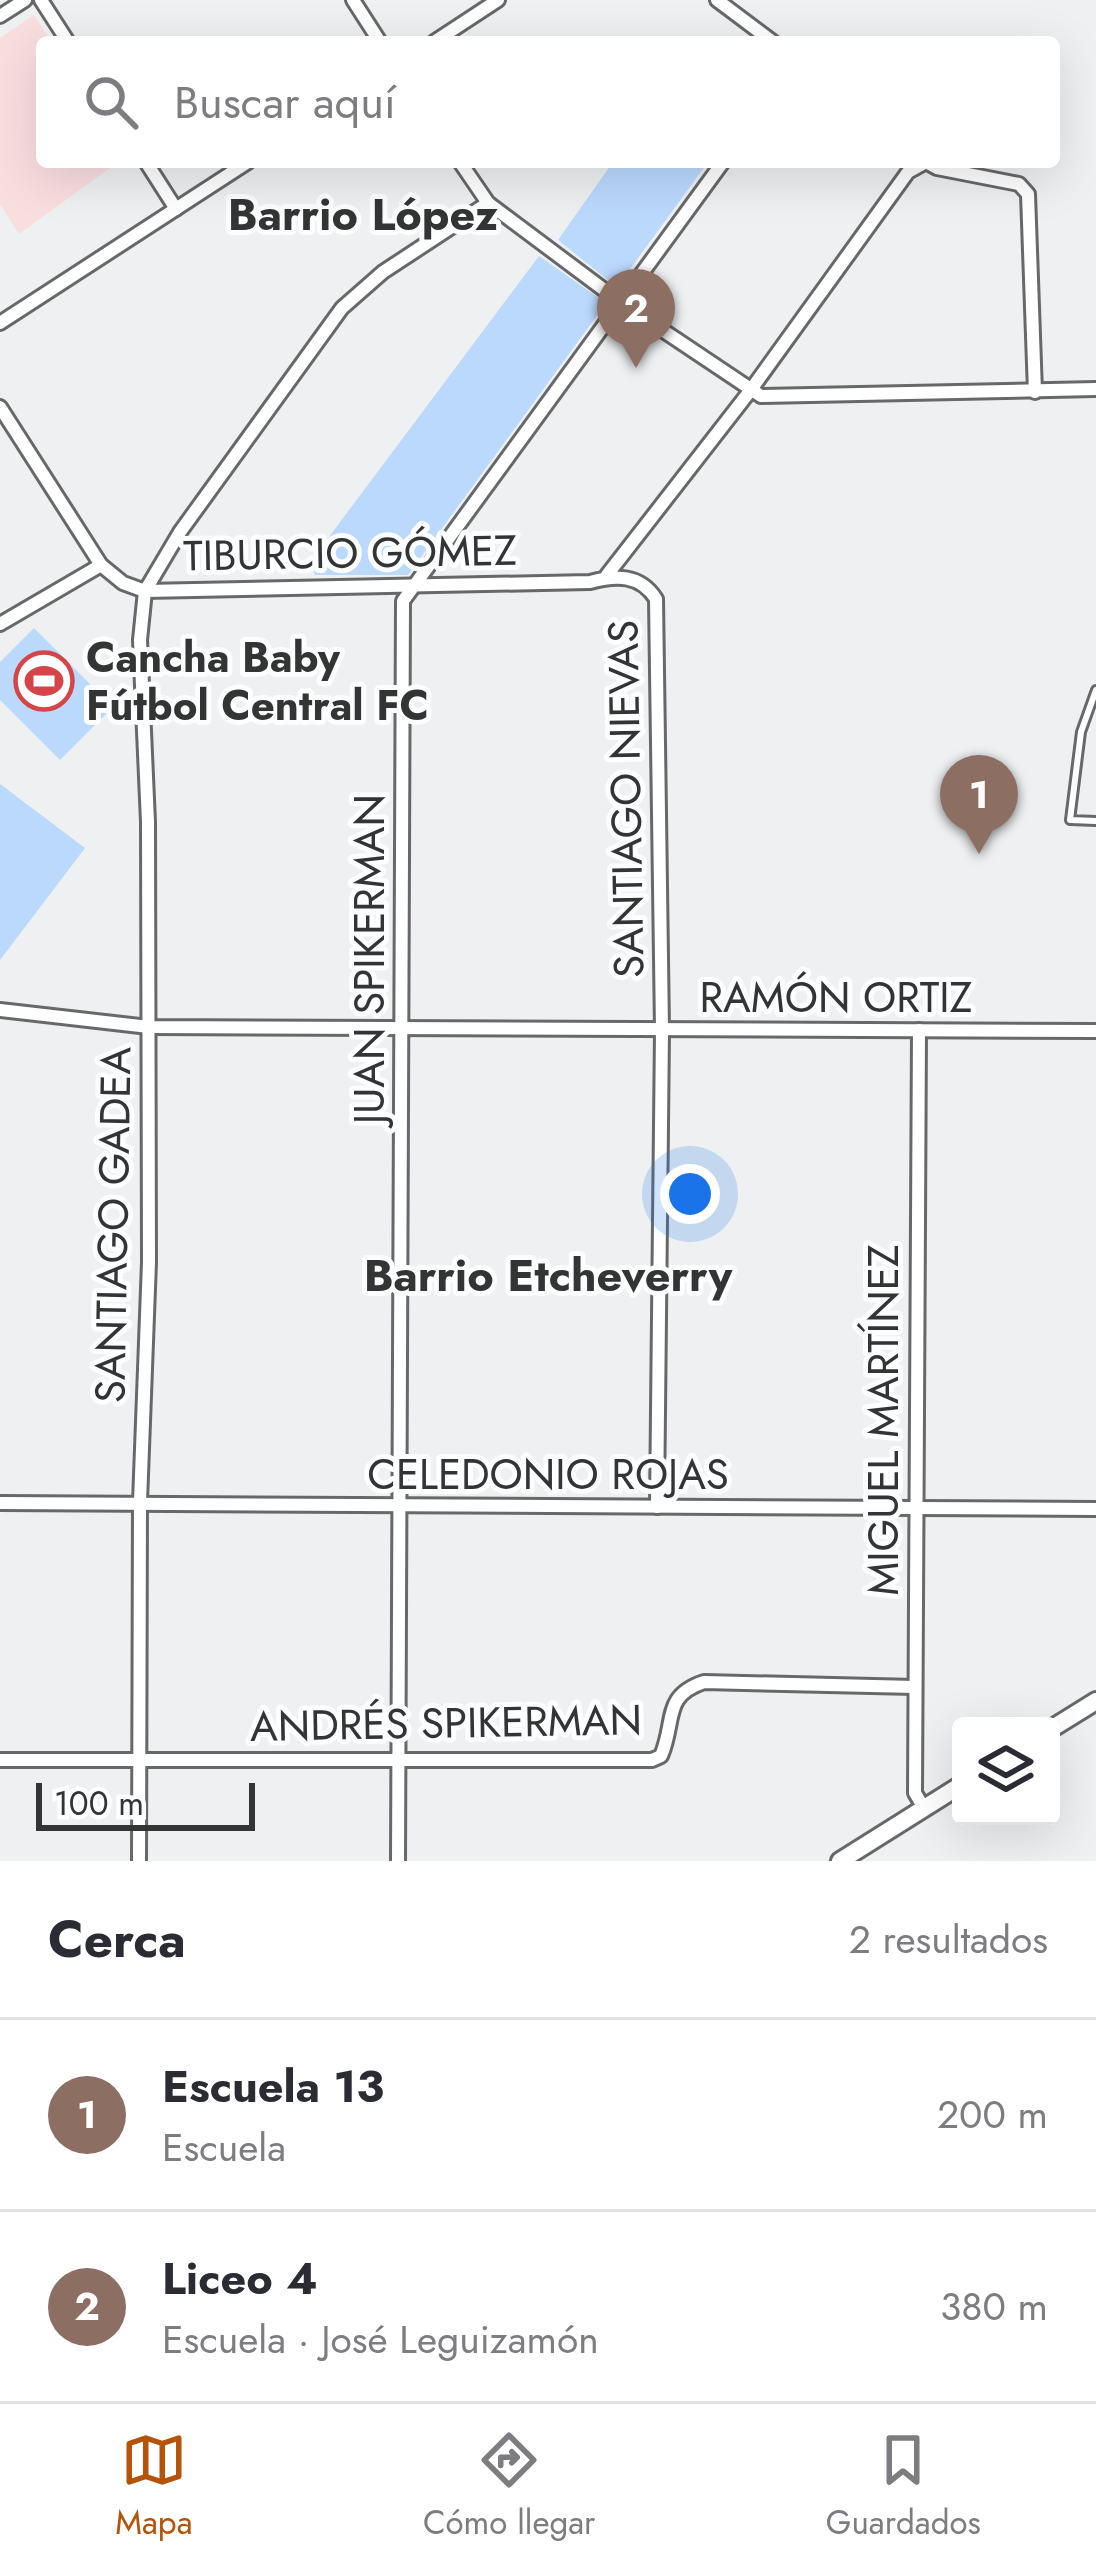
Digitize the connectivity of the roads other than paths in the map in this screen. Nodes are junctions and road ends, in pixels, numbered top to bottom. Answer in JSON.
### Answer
{"nodes":[{"id":1,"x":25,"y":0,"type":"edge"},
{"id":2,"x":41,"y":0,"type":"edge"},
{"id":3,"x":353,"y":0,"type":"edge"},
{"id":4,"x":498,"y":0,"type":"edge"},
{"id":5,"x":717,"y":0,"type":"edge"},
{"id":6,"x":0,"y":16,"type":"edge"},
{"id":7,"x":64,"y":36,"type":"edge"},
{"id":8,"x":376,"y":36,"type":"edge"},
{"id":9,"x":443,"y":36,"type":"edge"},
{"id":10,"x":764,"y":36,"type":"edge"},
{"id":11,"x":150,"y":168,"type":"edge"},
{"id":12,"x":239,"y":168,"type":"edge"},
{"id":13,"x":464,"y":168,"type":"edge"},
{"id":14,"x":719,"y":168,"type":"edge"},
{"id":15,"x":915,"y":168,"type":"edge"},
{"id":16,"x":949,"y":168,"type":"edge"},
{"id":17,"x":488,"y":203,"type":"junction"},
{"id":18,"x":176,"y":208,"type":"junction"},
{"id":19,"x":620,"y":301,"type":"junction"},
{"id":20,"x":0,"y":323,"type":"edge"},
{"id":21,"x":1096,"y":389,"type":"edge"},
{"id":22,"x":750,"y":391,"type":"junction"},
{"id":23,"x":1035,"y":392,"type":"junction"},
{"id":24,"x":0,"y":406,"type":"edge"},
{"id":25,"x":101,"y":565,"type":"junction"},
{"id":26,"x":607,"y":575,"type":"junction"},
{"id":27,"x":413,"y":584,"type":"junction"},
{"id":28,"x":145,"y":591,"type":"junction"},
{"id":29,"x":0,"y":624,"type":"edge"},
{"id":30,"x":1096,"y":689,"type":"edge"},
{"id":31,"x":1096,"y":821,"type":"edge"},
{"id":32,"x":0,"y":1010,"type":"edge"},
{"id":33,"x":149,"y":1028,"type":"junction"},
{"id":34,"x":402,"y":1030,"type":"junction"},
{"id":35,"x":662,"y":1030,"type":"junction"},
{"id":36,"x":919,"y":1030,"type":"junction"},
{"id":37,"x":1096,"y":1031,"type":"edge"},
{"id":38,"x":140,"y":1502,"type":"junction"},
{"id":39,"x":0,"y":1503,"type":"edge"},
{"id":40,"x":402,"y":1507,"type":"junction"},
{"id":41,"x":657,"y":1507,"type":"junction"},
{"id":42,"x":1096,"y":1509,"type":"edge"},
{"id":43,"x":915,"y":1510,"type":"junction"},
{"id":44,"x":915,"y":1687,"type":"junction"},
{"id":45,"x":1096,"y":1701,"type":"edge"},
{"id":46,"x":1060,"y":1723,"type":"edge"},
{"id":47,"x":139,"y":1758,"type":"junction"},
{"id":48,"x":0,"y":1760,"type":"edge"},
{"id":49,"x":401,"y":1761,"type":"junction"},
{"id":50,"x":952,"y":1791,"type":"edge"},
{"id":51,"x":924,"y":1808,"type":"junction"},
{"id":52,"x":139,"y":1861,"type":"edge"},
{"id":53,"x":398,"y":1861,"type":"edge"},
{"id":54,"x":840,"y":1861,"type":"edge"}],
"edges":[{"from":1,"to":6,"type":"street"},
{"from":2,"to":7,"type":"street"},
{"from":3,"to":8,"type":"street"},
{"from":4,"to":9,"type":"street"},
{"from":5,"to":10,"type":"street"},
{"from":11,"to":18,"type":"street"},
{"from":12,"to":18,"type":"street"},
{"from":13,"to":17,"type":"street"},
{"from":14,"to":19,"type":"street","name":"JUAN SPIKERMAN"},
{"from":15,"to":22,"type":"street","name":"SANTIAGO NIEVAS"},
{"from":16,"to":23,"type":"street"},
{"from":17,"to":19,"type":"street"},
{"from":17,"to":28,"type":"street"},
{"from":18,"to":20,"type":"street"},
{"from":19,"to":22,"type":"street"},
{"from":19,"to":27,"type":"street","name":"JUAN SPIKERMAN"},
{"from":21,"to":23,"type":"street"},
{"from":22,"to":23,"type":"street"},
{"from":22,"to":26,"type":"street","name":"SANTIAGO NIEVAS"},
{"from":24,"to":25,"type":"street"},
{"from":25,"to":28,"type":"street","name":"TIBURCIO GÓMEZ"},
{"from":25,"to":29,"type":"street"},
{"from":26,"to":27,"type":"street","name":"TIBURCIO GÓMEZ"},
{"from":26,"to":35,"type":"street","name":"SANTIAGO NIEVAS"},
{"from":27,"to":28,"type":"street","name":"TIBURCIO GÓMEZ"},
{"from":27,"to":34,"type":"street","name":"JUAN SPIKERMAN"},
{"from":28,"to":33,"type":"street","name":"SANTIAGO GADEA"},
{"from":30,"to":31,"type":"lane"},
{"from":32,"to":33,"type":"street","name":"RAMÓN ORTIZ"},
{"from":33,"to":34,"type":"street","name":"RAMÓN ORTIZ"},
{"from":33,"to":38,"type":"street","name":"SANTIAGO GADEA"},
{"from":34,"to":35,"type":"street","name":"RAMÓN ORTIZ"},
{"from":34,"to":40,"type":"street","name":"JUAN SPIKERMAN"},
{"from":35,"to":36,"type":"street","name":"RAMÓN ORTIZ"},
{"from":35,"to":41,"type":"street","name":"SANTIAGO NIEVAS"},
{"from":36,"to":37,"type":"street","name":"RAMÓN ORTIZ"},
{"from":36,"to":43,"type":"street","name":"MIGUEL MARTÍNEZ"},
{"from":38,"to":39,"type":"street","name":"CELEDONIO ROJAS"},
{"from":38,"to":40,"type":"street","name":"CELEDONIO ROJAS"},
{"from":38,"to":47,"type":"street","name":"SANTIAGO GADEA"},
{"from":40,"to":41,"type":"street","name":"CELEDONIO ROJAS"},
{"from":40,"to":49,"type":"street","name":"JUAN SPIKERMAN"},
{"from":41,"to":43,"type":"street","name":"CELEDONIO ROJAS"},
{"from":42,"to":43,"type":"street","name":"CELEDONIO ROJAS"},
{"from":43,"to":44,"type":"street","name":"MIGUEL MARTÍNEZ"},
{"from":44,"to":49,"type":"street","name":"ANDRÉS SPIKERMAN"},
{"from":44,"to":51,"type":"street","name":"MIGUEL MARTÍNEZ"},
{"from":45,"to":46,"type":"street"},
{"from":47,"to":48,"type":"street","name":"ANDRÉS SPIKERMAN"},
{"from":47,"to":49,"type":"street","name":"ANDRÉS SPIKERMAN"},
{"from":47,"to":52,"type":"street","name":"SANTIAGO GADEA"},
{"from":49,"to":53,"type":"street","name":"JUAN SPIKERMAN"},
{"from":50,"to":51,"type":"street"},
{"from":51,"to":54,"type":"street"}]}
